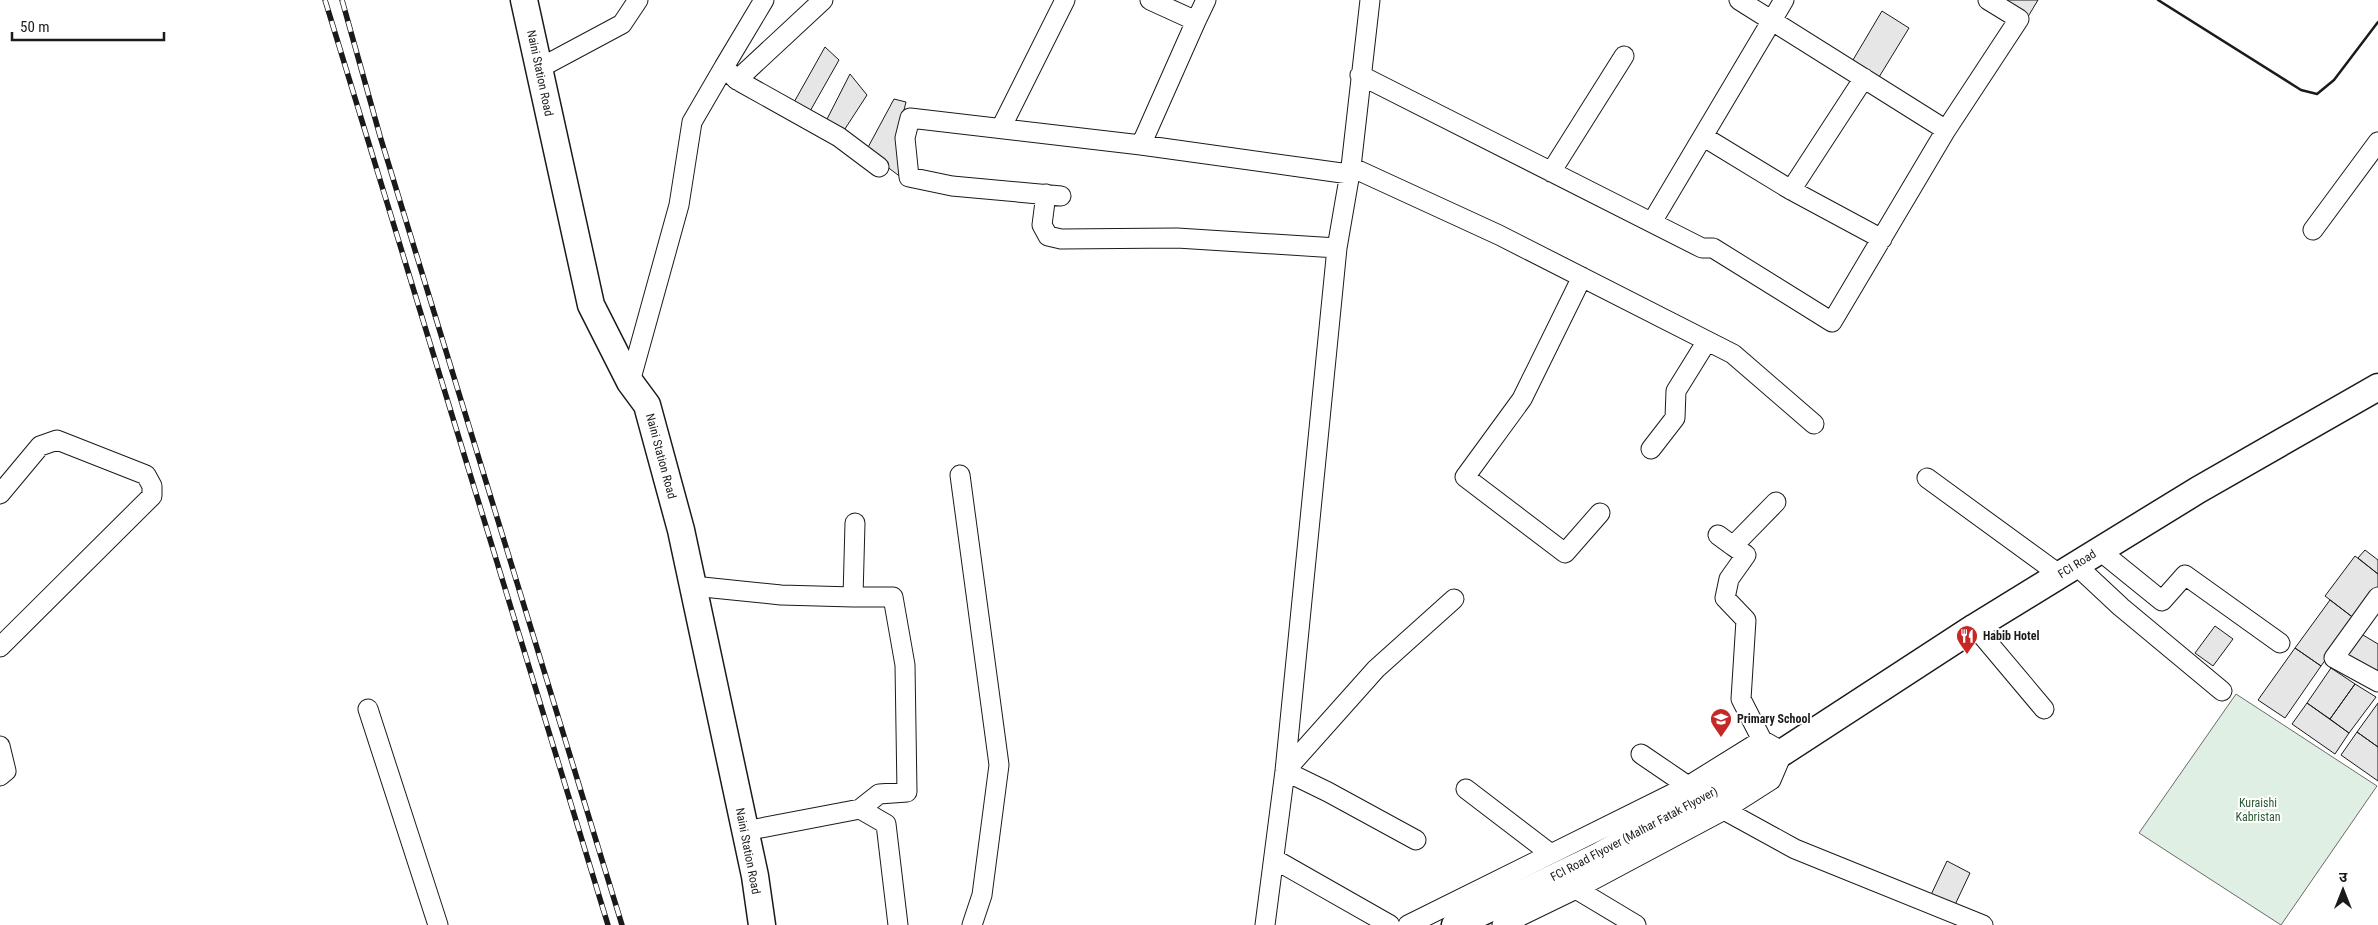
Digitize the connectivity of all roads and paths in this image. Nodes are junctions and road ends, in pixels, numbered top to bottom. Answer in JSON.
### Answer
{"nodes":[{"id":1,"x":524,"y":0,"type":"edge"},
{"id":2,"x":638,"y":0,"type":"edge"},
{"id":3,"x":764,"y":0,"type":"edge"},
{"id":4,"x":823,"y":0,"type":"edge"},
{"id":5,"x":1065,"y":0,"type":"edge"},
{"id":6,"x":1150,"y":0,"type":"edge"},
{"id":7,"x":1206,"y":0,"type":"edge"},
{"id":8,"x":1370,"y":0,"type":"edge"},
{"id":9,"x":1739,"y":0,"type":"edge"},
{"id":10,"x":1784,"y":0,"type":"edge"},
{"id":11,"x":1988,"y":0,"type":"edge"},
{"id":12,"x":1773,"y":20,"type":"junction"},
{"id":13,"x":1196,"y":21,"type":"junction"},
{"id":14,"x":1624,"y":56,"type":"dead end"},
{"id":15,"x":538,"y":69,"type":"junction"},
{"id":16,"x":731,"y":74,"type":"junction"},
{"id":17,"x":1360,"y":75,"type":"junction"},
{"id":18,"x":1864,"y":78,"type":"junction"},
{"id":19,"x":1001,"y":128,"type":"junction"},
{"id":20,"x":1946,"y":130,"type":"junction"},
{"id":21,"x":1704,"y":138,"type":"junction"},
{"id":22,"x":2378,"y":142,"type":"edge"},
{"id":23,"x":1141,"y":145,"type":"junction"},
{"id":24,"x":879,"y":167,"type":"dead end"},
{"id":25,"x":1350,"y":170,"type":"junction"},
{"id":26,"x":1551,"y":172,"type":"junction"},
{"id":27,"x":1791,"y":190,"type":"junction"},
{"id":28,"x":1652,"y":222,"type":"junction"},
{"id":29,"x":2313,"y":230,"type":"dead end"},
{"id":30,"x":1882,"y":239,"type":"junction"},
{"id":31,"x":1337,"y":248,"type":"junction"},
{"id":32,"x":1582,"y":276,"type":"junction"},
{"id":33,"x":1707,"y":341,"type":"junction"},
{"id":34,"x":630,"y":382,"type":"junction"},
{"id":35,"x":2378,"y":387,"type":"edge"},
{"id":36,"x":1814,"y":424,"type":"dead end"},
{"id":37,"x":1651,"y":449,"type":"dead end"},
{"id":38,"x":960,"y":475,"type":"dead end"},
{"id":39,"x":1927,"y":478,"type":"dead end"},
{"id":40,"x":0,"y":494,"type":"edge"},
{"id":41,"x":1776,"y":502,"type":"dead end"},
{"id":42,"x":1600,"y":513,"type":"dead end"},
{"id":43,"x":855,"y":523,"type":"dead end"},
{"id":44,"x":2099,"y":550,"type":"junction"},
{"id":45,"x":2068,"y":570,"type":"junction"},
{"id":46,"x":693,"y":586,"type":"junction"},
{"id":47,"x":853,"y":597,"type":"junction"},
{"id":48,"x":2378,"y":597,"type":"edge"},
{"id":49,"x":1454,"y":599,"type":"dead end"},
{"id":50,"x":1975,"y":627,"type":"junction"},
{"id":51,"x":2280,"y":642,"type":"dead end"},
{"id":52,"x":0,"y":647,"type":"edge"},
{"id":53,"x":2378,"y":682,"type":"edge"},
{"id":54,"x":2222,"y":691,"type":"dead end"},
{"id":55,"x":368,"y":709,"type":"dead end"},
{"id":56,"x":2044,"y":709,"type":"dead end"},
{"id":57,"x":0,"y":746,"type":"edge"},
{"id":58,"x":1773,"y":746,"type":"junction"},
{"id":59,"x":1640,"y":754,"type":"dead end"},
{"id":60,"x":1285,"y":771,"type":"junction"},
{"id":61,"x":0,"y":776,"type":"edge"},
{"id":62,"x":1688,"y":786,"type":"junction"},
{"id":63,"x":1466,"y":789,"type":"dead end"},
{"id":64,"x":860,"y":809,"type":"junction"},
{"id":65,"x":1724,"y":810,"type":"junction"},
{"id":66,"x":745,"y":831,"type":"junction"},
{"id":67,"x":1416,"y":840,"type":"dead end"},
{"id":68,"x":1551,"y":854,"type":"junction"},
{"id":69,"x":1274,"y":859,"type":"junction"},
{"id":70,"x":1576,"y":889,"type":"junction"},
{"id":71,"x":438,"y":925,"type":"edge"},
{"id":72,"x":762,"y":925,"type":"edge"},
{"id":73,"x":898,"y":925,"type":"edge"},
{"id":74,"x":972,"y":925,"type":"edge"},
{"id":75,"x":1265,"y":925,"type":"edge"},
{"id":76,"x":1390,"y":925,"type":"edge"},
{"id":77,"x":1408,"y":925,"type":"edge"},
{"id":78,"x":1455,"y":925,"type":"edge"},
{"id":79,"x":1502,"y":925,"type":"edge"},
{"id":80,"x":1636,"y":925,"type":"edge"},
{"id":81,"x":1983,"y":925,"type":"edge"}],
"edges":[{"from":1,"to":15,"type":"main road","name":"Naini Station Road"},
{"from":2,"to":15,"type":"street"},
{"from":3,"to":16,"type":"street"},
{"from":4,"to":16,"type":"street"},
{"from":5,"to":19,"type":"street"},
{"from":6,"to":13,"type":"street"},
{"from":7,"to":13,"type":"street"},
{"from":8,"to":17,"type":"street"},
{"from":9,"to":12,"type":"street"},
{"from":10,"to":12,"type":"street"},
{"from":11,"to":20,"type":"street"},
{"from":12,"to":18,"type":"street"},
{"from":12,"to":21,"type":"street"},
{"from":13,"to":23,"type":"street"},
{"from":14,"to":26,"type":"street"},
{"from":15,"to":34,"type":"main road","name":"Naini Station Road"},
{"from":16,"to":24,"type":"street"},
{"from":16,"to":34,"type":"street"},
{"from":17,"to":25,"type":"street"},
{"from":17,"to":26,"type":"street"},
{"from":18,"to":20,"type":"street"},
{"from":18,"to":27,"type":"street"},
{"from":19,"to":23,"type":"street"},
{"from":19,"to":31,"type":"street"},
{"from":20,"to":30,"type":"street"},
{"from":21,"to":27,"type":"street"},
{"from":21,"to":28,"type":"street"},
{"from":22,"to":29,"type":"street"},
{"from":23,"to":25,"type":"street"},
{"from":25,"to":31,"type":"street"},
{"from":25,"to":32,"type":"street"},
{"from":26,"to":28,"type":"street"},
{"from":27,"to":30,"type":"street"},
{"from":28,"to":30,"type":"street"},
{"from":31,"to":60,"type":"street"},
{"from":32,"to":33,"type":"street"},
{"from":32,"to":42,"type":"street"},
{"from":33,"to":36,"type":"street"},
{"from":33,"to":37,"type":"street"},
{"from":34,"to":46,"type":"main road","name":"Naini Station Road"},
{"from":35,"to":44,"type":"main road","name":"FCI Road"},
{"from":38,"to":74,"type":"street"},
{"from":39,"to":45,"type":"street"},
{"from":40,"to":52,"type":"street"},
{"from":41,"to":58,"type":"street"},
{"from":43,"to":47,"type":"street"},
{"from":44,"to":45,"type":"main road","name":"FCI Road"},
{"from":44,"to":51,"type":"street"},
{"from":45,"to":50,"type":"main road","name":"FCI Road"},
{"from":45,"to":54,"type":"street"},
{"from":46,"to":47,"type":"street"},
{"from":46,"to":66,"type":"main road","name":"Naini Station Road"},
{"from":47,"to":64,"type":"street"},
{"from":48,"to":53,"type":"street"},
{"from":49,"to":60,"type":"street"},
{"from":50,"to":56,"type":"street"},
{"from":50,"to":58,"type":"main road","name":"FCI Road"},
{"from":55,"to":71,"type":"street"},
{"from":57,"to":61,"type":"street"},
{"from":58,"to":62,"type":"street"},
{"from":58,"to":65,"type":"street"},
{"from":58,"to":78,"type":"main road","name":"FCI Road Flyover (Malhar Fatak Flyover)"},
{"from":59,"to":62,"type":"street"},
{"from":60,"to":67,"type":"street"},
{"from":60,"to":69,"type":"street"},
{"from":62,"to":68,"type":"street"},
{"from":63,"to":68,"type":"street"},
{"from":64,"to":66,"type":"street"},
{"from":64,"to":73,"type":"street"},
{"from":65,"to":70,"type":"street"},
{"from":65,"to":81,"type":"street"},
{"from":66,"to":72,"type":"main road","name":"Naini Station Road"},
{"from":68,"to":77,"type":"street"},
{"from":69,"to":75,"type":"street"},
{"from":69,"to":76,"type":"street"},
{"from":70,"to":79,"type":"street"},
{"from":70,"to":80,"type":"street"}]}
